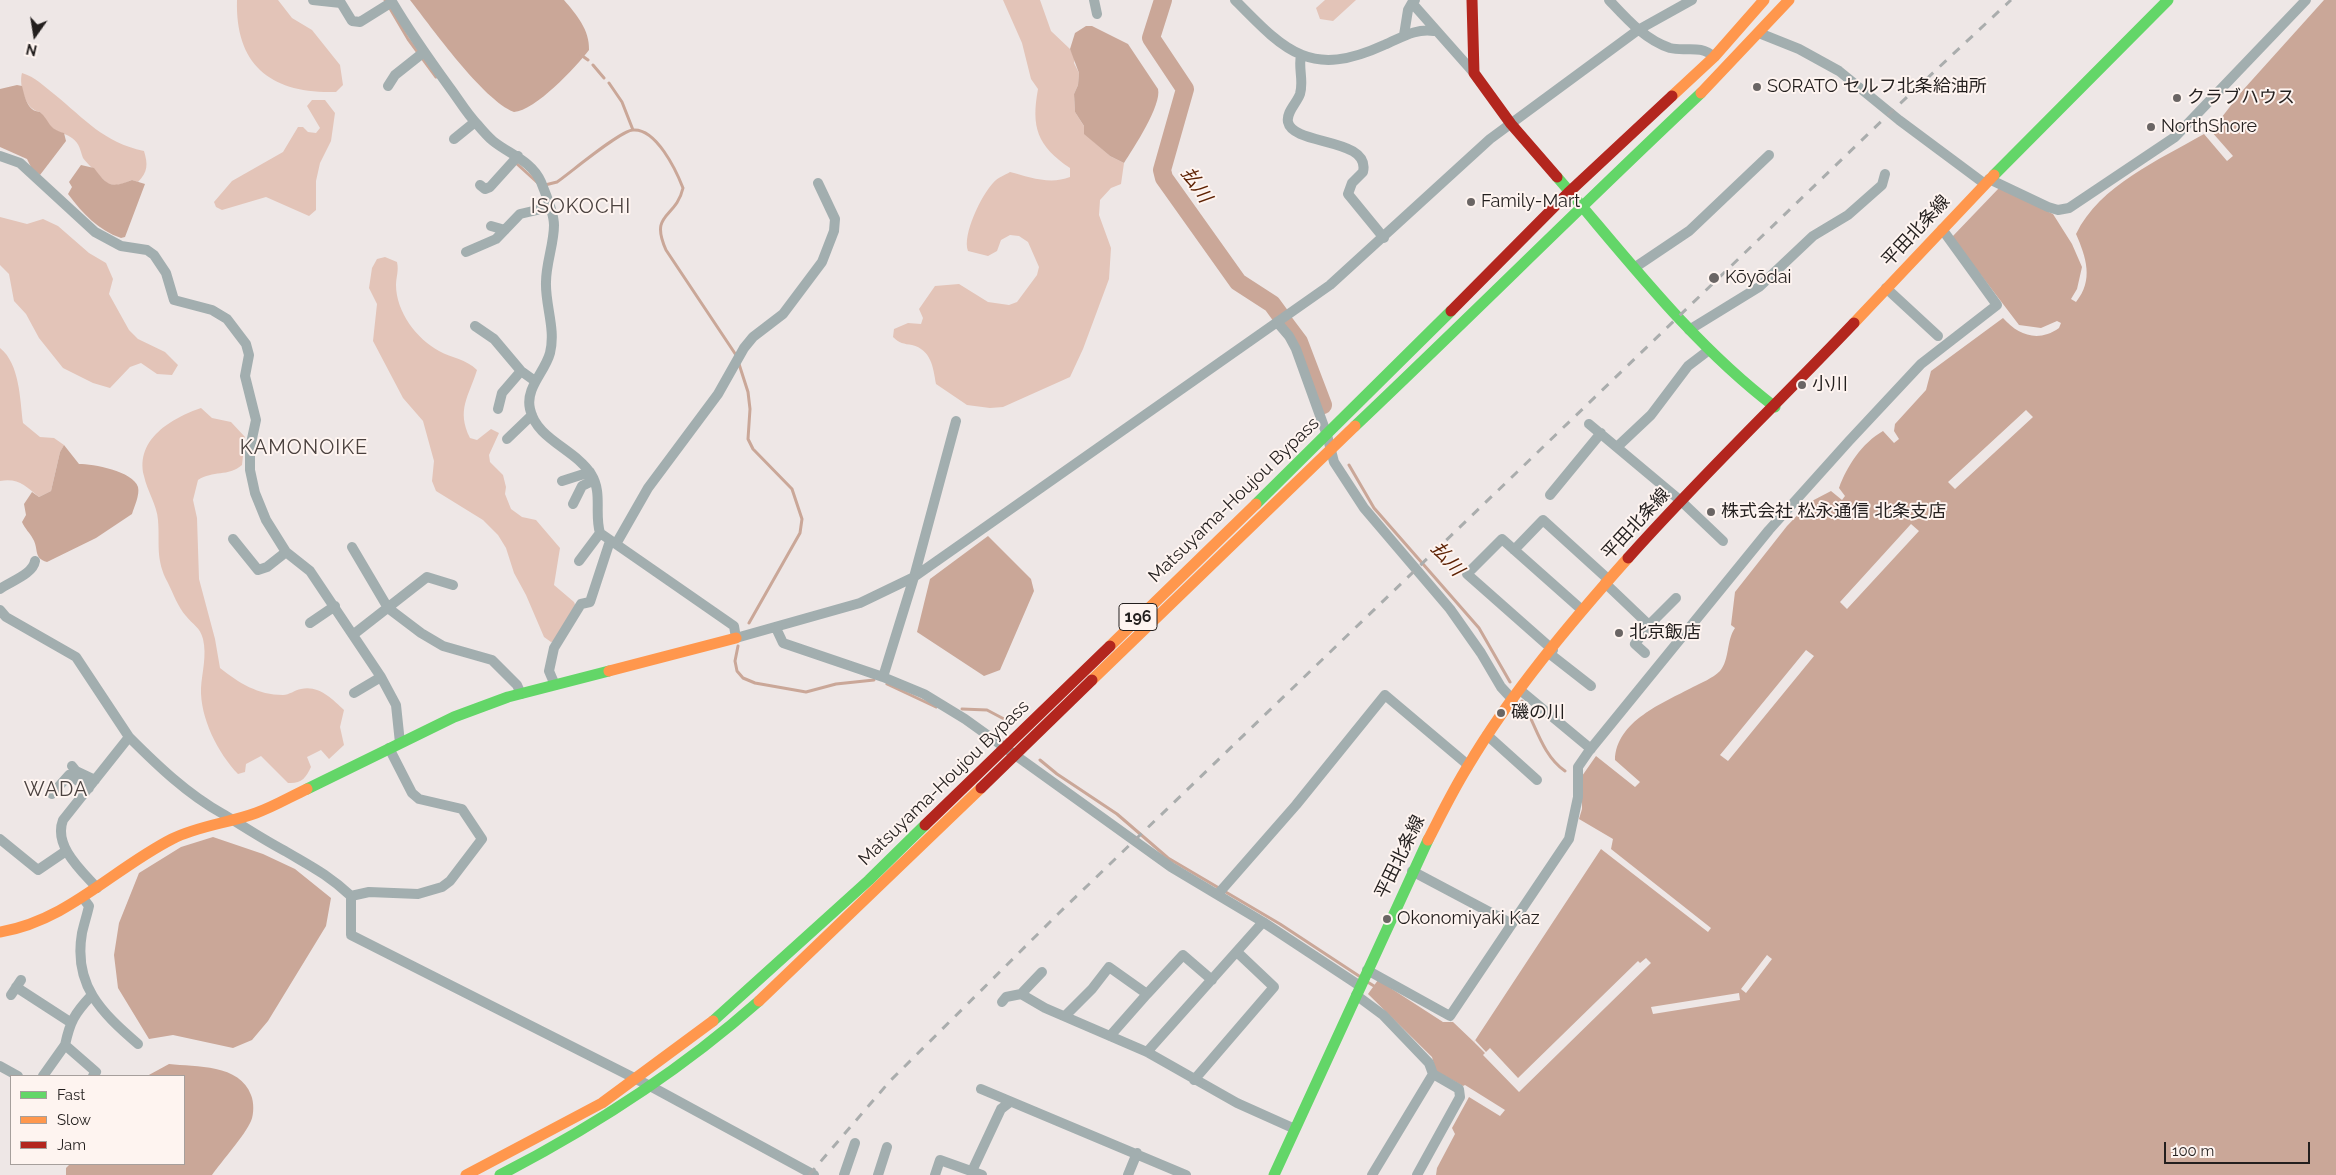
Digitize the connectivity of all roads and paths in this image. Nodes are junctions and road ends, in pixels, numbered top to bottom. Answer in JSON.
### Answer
{"nodes":[{"id":1,"x":313,"y":0,"type":"edge"},
{"id":2,"x":1094,"y":0,"type":"edge"},
{"id":3,"x":1235,"y":0,"type":"edge"},
{"id":4,"x":1472,"y":0,"type":"edge"},
{"id":5,"x":1609,"y":0,"type":"edge"},
{"id":6,"x":1692,"y":0,"type":"edge"},
{"id":7,"x":1764,"y":0,"type":"edge"},
{"id":8,"x":1789,"y":0,"type":"edge"},
{"id":9,"x":2168,"y":0,"type":"edge"},
{"id":10,"x":2306,"y":0,"type":"edge"},
{"id":11,"x":1413,"y":2,"type":"edge"},
{"id":12,"x":390,"y":3,"type":"edge"},
{"id":13,"x":1097,"y":14,"type":"dead end"},
{"id":14,"x":1638,"y":30,"type":"junction"},
{"id":15,"x":1434,"y":31,"type":"junction"},
{"id":16,"x":1760,"y":33,"type":"junction"},
{"id":17,"x":1404,"y":35,"type":"junction"},
{"id":18,"x":421,"y":55,"type":"junction"},
{"id":19,"x":1301,"y":56,"type":"junction"},
{"id":20,"x":1714,"y":56,"type":"junction"},
{"id":21,"x":1474,"y":73,"type":"junction"},
{"id":22,"x":388,"y":86,"type":"dead end"},
{"id":23,"x":1510,"y":124,"type":"junction"},
{"id":24,"x":473,"y":125,"type":"junction"},
{"id":25,"x":454,"y":139,"type":"dead end"},
{"id":26,"x":1769,"y":155,"type":"dead end"},
{"id":27,"x":0,"y":156,"type":"edge"},
{"id":28,"x":516,"y":159,"type":"junction"},
{"id":29,"x":1885,"y":174,"type":"dead end"},
{"id":30,"x":1987,"y":182,"type":"junction"},
{"id":31,"x":818,"y":183,"type":"dead end"},
{"id":32,"x":480,"y":185,"type":"dead end"},
{"id":33,"x":1568,"y":193,"type":"junction"},
{"id":34,"x":1581,"y":206,"type":"junction"},
{"id":35,"x":550,"y":207,"type":"junction"},
{"id":36,"x":491,"y":226,"type":"dead end"},
{"id":37,"x":1942,"y":229,"type":"junction"},
{"id":38,"x":505,"y":230,"type":"junction"},
{"id":39,"x":1384,"y":238,"type":"junction"},
{"id":40,"x":466,"y":252,"type":"dead end"},
{"id":41,"x":1634,"y":268,"type":"junction"},
{"id":42,"x":1886,"y":288,"type":"junction"},
{"id":43,"x":1277,"y":322,"type":"junction"},
{"id":44,"x":474,"y":326,"type":"dead end"},
{"id":45,"x":1689,"y":330,"type":"junction"},
{"id":46,"x":1938,"y":336,"type":"dead end"},
{"id":47,"x":1709,"y":350,"type":"junction"},
{"id":48,"x":521,"y":371,"type":"junction"},
{"id":49,"x":535,"y":381,"type":"junction"},
{"id":50,"x":1775,"y":407,"type":"junction"},
{"id":51,"x":498,"y":409,"type":"dead end"},
{"id":52,"x":532,"y":415,"type":"junction"},
{"id":53,"x":956,"y":421,"type":"dead end"},
{"id":54,"x":1590,"y":424,"type":"dead end"},
{"id":55,"x":1600,"y":433,"type":"junction"},
{"id":56,"x":1327,"y":435,"type":"junction"},
{"id":57,"x":507,"y":439,"type":"dead end"},
{"id":58,"x":1617,"y":447,"type":"junction"},
{"id":59,"x":1330,"y":449,"type":"junction"},
{"id":60,"x":592,"y":476,"type":"junction"},
{"id":61,"x":562,"y":480,"type":"dead end"},
{"id":62,"x":1550,"y":495,"type":"dead end"},
{"id":63,"x":1682,"y":501,"type":"junction"},
{"id":64,"x":573,"y":504,"type":"dead end"},
{"id":65,"x":600,"y":532,"type":"junction"},
{"id":66,"x":233,"y":538,"type":"dead end"},
{"id":67,"x":613,"y":542,"type":"junction"},
{"id":68,"x":1723,"y":542,"type":"dead end"},
{"id":69,"x":352,"y":547,"type":"dead end"},
{"id":70,"x":1514,"y":550,"type":"junction"},
{"id":71,"x":286,"y":552,"type":"junction"},
{"id":72,"x":35,"y":561,"type":"dead end"},
{"id":73,"x":579,"y":562,"type":"dead end"},
{"id":74,"x":914,"y":577,"type":"junction"},
{"id":75,"x":1607,"y":582,"type":"junction"},
{"id":76,"x":453,"y":585,"type":"dead end"},
{"id":77,"x":0,"y":589,"type":"edge"},
{"id":78,"x":1676,"y":598,"type":"dead end"},
{"id":79,"x":335,"y":606,"type":"junction"},
{"id":80,"x":388,"y":608,"type":"junction"},
{"id":81,"x":0,"y":610,"type":"edge"},
{"id":82,"x":1582,"y":610,"type":"junction"},
{"id":83,"x":310,"y":623,"type":"dead end"},
{"id":84,"x":1649,"y":625,"type":"junction"},
{"id":85,"x":776,"y":628,"type":"junction"},
{"id":86,"x":354,"y":634,"type":"junction"},
{"id":87,"x":736,"y":638,"type":"junction"},
{"id":88,"x":1551,"y":652,"type":"junction"},
{"id":89,"x":1645,"y":653,"type":"dead end"},
{"id":90,"x":381,"y":677,"type":"junction"},
{"id":91,"x":883,"y":677,"type":"junction"},
{"id":92,"x":555,"y":685,"type":"junction"},
{"id":93,"x":1591,"y":686,"type":"dead end"},
{"id":94,"x":1520,"y":690,"type":"junction"},
{"id":95,"x":354,"y":693,"type":"dead end"},
{"id":96,"x":521,"y":694,"type":"junction"},
{"id":97,"x":1513,"y":700,"type":"junction"},
{"id":98,"x":1487,"y":735,"type":"junction"},
{"id":99,"x":128,"y":737,"type":"junction"},
{"id":100,"x":394,"y":746,"type":"junction"},
{"id":101,"x":1004,"y":748,"type":"junction"},
{"id":102,"x":1591,"y":749,"type":"junction"},
{"id":103,"x":1015,"y":756,"type":"junction"},
{"id":104,"x":1468,"y":765,"type":"junction"},
{"id":105,"x":72,"y":766,"type":"dead end"},
{"id":106,"x":1537,"y":780,"type":"dead end"},
{"id":107,"x":92,"y":784,"type":"junction"},
{"id":108,"x":52,"y":794,"type":"dead end"},
{"id":109,"x":235,"y":821,"type":"junction"},
{"id":110,"x":0,"y":839,"type":"edge"},
{"id":111,"x":66,"y":851,"type":"junction"},
{"id":112,"x":1412,"y":871,"type":"junction"},
{"id":113,"x":97,"y":888,"type":"junction"},
{"id":114,"x":1220,"y":892,"type":"junction"},
{"id":115,"x":351,"y":896,"type":"junction"},
{"id":116,"x":83,"y":898,"type":"junction"},
{"id":117,"x":1263,"y":922,"type":"junction"},
{"id":118,"x":1512,"y":924,"type":"junction"},
{"id":119,"x":0,"y":932,"type":"edge"},
{"id":120,"x":1237,"y":952,"type":"junction"},
{"id":121,"x":1042,"y":972,"type":"dead end"},
{"id":122,"x":1212,"y":980,"type":"junction"},
{"id":123,"x":1361,"y":982,"type":"junction"},
{"id":124,"x":16,"y":987,"type":"dead end"},
{"id":125,"x":1022,"y":994,"type":"junction"},
{"id":126,"x":1147,"y":994,"type":"junction"},
{"id":127,"x":91,"y":996,"type":"junction"},
{"id":128,"x":1002,"y":1002,"type":"dead end"},
{"id":129,"x":1065,"y":1016,"type":"junction"},
{"id":130,"x":70,"y":1022,"type":"junction"},
{"id":131,"x":1110,"y":1036,"type":"junction"},
{"id":132,"x":138,"y":1044,"type":"dead end"},
{"id":133,"x":64,"y":1045,"type":"junction"},
{"id":134,"x":1147,"y":1052,"type":"junction"},
{"id":135,"x":0,"y":1066,"type":"edge"},
{"id":136,"x":1433,"y":1074,"type":"junction"},
{"id":137,"x":16,"y":1075,"type":"edge"},
{"id":138,"x":44,"y":1075,"type":"edge"},
{"id":139,"x":94,"y":1075,"type":"edge"},
{"id":140,"x":635,"y":1079,"type":"junction"},
{"id":141,"x":1194,"y":1080,"type":"junction"},
{"id":142,"x":652,"y":1087,"type":"junction"},
{"id":143,"x":981,"y":1089,"type":"dead end"},
{"id":144,"x":1010,"y":1102,"type":"junction"},
{"id":145,"x":1295,"y":1129,"type":"junction"},
{"id":146,"x":855,"y":1143,"type":"dead end"},
{"id":147,"x":887,"y":1147,"type":"dead end"},
{"id":148,"x":1137,"y":1153,"type":"junction"},
{"id":149,"x":977,"y":1173,"type":"edge"},
{"id":150,"x":466,"y":1175,"type":"edge"},
{"id":151,"x":500,"y":1175,"type":"edge"},
{"id":152,"x":814,"y":1175,"type":"edge"},
{"id":153,"x":844,"y":1175,"type":"edge"},
{"id":154,"x":878,"y":1175,"type":"edge"},
{"id":155,"x":935,"y":1175,"type":"edge"},
{"id":156,"x":1128,"y":1175,"type":"edge"},
{"id":157,"x":1186,"y":1175,"type":"edge"},
{"id":158,"x":1274,"y":1175,"type":"edge"},
{"id":159,"x":1372,"y":1175,"type":"edge"},
{"id":160,"x":1417,"y":1175,"type":"edge"}],
"edges":[{"from":1,"to":12,"type":"street"},
{"from":2,"to":13,"type":"street"},
{"from":3,"to":19,"type":"street"},
{"from":4,"to":21,"type":"main road"},
{"from":5,"to":14,"type":"street"},
{"from":6,"to":14,"type":"street"},
{"from":7,"to":20,"type":"main road","name":"Matsuyama-Houjou Bypass","number":"196"},
{"from":8,"to":16,"type":"main road","name":"Matsuyama-Houjou Bypass","number":"196"},
{"from":9,"to":30,"type":"main road","name":"平田北条線"},
{"from":10,"to":30,"type":"street"},
{"from":11,"to":15,"type":"street"},
{"from":11,"to":17,"type":"street"},
{"from":12,"to":18,"type":"street"},
{"from":14,"to":20,"type":"street"},
{"from":14,"to":23,"type":"street"},
{"from":15,"to":17,"type":"street"},
{"from":15,"to":21,"type":"street"},
{"from":16,"to":30,"type":"street"},
{"from":16,"to":34,"type":"main road","name":"Matsuyama-Houjou Bypass","number":"196"},
{"from":17,"to":19,"type":"street"},
{"from":18,"to":22,"type":"street"},
{"from":18,"to":24,"type":"street"},
{"from":19,"to":39,"type":"street"},
{"from":20,"to":33,"type":"main road","name":"Matsuyama-Houjou Bypass","number":"196"},
{"from":21,"to":23,"type":"main road"},
{"from":23,"to":33,"type":"main road"},
{"from":23,"to":39,"type":"street"},
{"from":24,"to":25,"type":"street"},
{"from":24,"to":28,"type":"street"},
{"from":26,"to":41,"type":"street"},
{"from":27,"to":71,"type":"street"},
{"from":28,"to":32,"type":"street"},
{"from":28,"to":35,"type":"street"},
{"from":29,"to":45,"type":"street"},
{"from":30,"to":37,"type":"main road","name":"平田北条線"},
{"from":31,"to":67,"type":"street"},
{"from":33,"to":34,"type":"main road"},
{"from":33,"to":56,"type":"main road","name":"Matsuyama-Houjou Bypass","number":"196"},
{"from":34,"to":41,"type":"main road"},
{"from":34,"to":59,"type":"main road","name":"Matsuyama-Houjou Bypass","number":"196"},
{"from":35,"to":38,"type":"street"},
{"from":35,"to":49,"type":"street"},
{"from":36,"to":38,"type":"street"},
{"from":37,"to":42,"type":"main road","name":"平田北条線"},
{"from":37,"to":102,"type":"street"},
{"from":38,"to":40,"type":"street"},
{"from":39,"to":43,"type":"street"},
{"from":41,"to":45,"type":"main road"},
{"from":42,"to":46,"type":"street"},
{"from":42,"to":50,"type":"main road","name":"平田北条線"},
{"from":43,"to":56,"type":"street"},
{"from":43,"to":74,"type":"street"},
{"from":44,"to":48,"type":"street"},
{"from":45,"to":47,"type":"main road"},
{"from":47,"to":50,"type":"main road"},
{"from":47,"to":58,"type":"street"},
{"from":48,"to":49,"type":"street"},
{"from":48,"to":51,"type":"street"},
{"from":49,"to":52,"type":"street"},
{"from":50,"to":63,"type":"main road","name":"平田北条線"},
{"from":52,"to":57,"type":"street"},
{"from":52,"to":60,"type":"street"},
{"from":53,"to":74,"type":"street"},
{"from":54,"to":55,"type":"street"},
{"from":55,"to":58,"type":"street"},
{"from":55,"to":62,"type":"street"},
{"from":56,"to":59,"type":"street"},
{"from":56,"to":101,"type":"main road","name":"Matsuyama-Houjou Bypass","number":"196"},
{"from":58,"to":63,"type":"street"},
{"from":59,"to":97,"type":"street"},
{"from":59,"to":103,"type":"main road","name":"Matsuyama-Houjou Bypass","number":"196"},
{"from":60,"to":61,"type":"street"},
{"from":60,"to":64,"type":"street"},
{"from":60,"to":65,"type":"street"},
{"from":63,"to":68,"type":"street"},
{"from":63,"to":75,"type":"main road","name":"平田北条線"},
{"from":65,"to":67,"type":"street"},
{"from":65,"to":73,"type":"street"},
{"from":66,"to":71,"type":"street"},
{"from":67,"to":87,"type":"street"},
{"from":67,"to":92,"type":"street"},
{"from":69,"to":80,"type":"street"},
{"from":70,"to":75,"type":"street"},
{"from":70,"to":82,"type":"street"},
{"from":70,"to":88,"type":"street"},
{"from":71,"to":79,"type":"street"},
{"from":72,"to":77,"type":"street"},
{"from":74,"to":85,"type":"street"},
{"from":74,"to":91,"type":"street"},
{"from":75,"to":82,"type":"main road","name":"平田北条線"},
{"from":75,"to":84,"type":"street"},
{"from":76,"to":80,"type":"street"},
{"from":78,"to":84,"type":"street"},
{"from":79,"to":83,"type":"street"},
{"from":79,"to":86,"type":"street"},
{"from":80,"to":86,"type":"street"},
{"from":80,"to":96,"type":"street"},
{"from":81,"to":99,"type":"street"},
{"from":82,"to":88,"type":"main road","name":"平田北条線"},
{"from":84,"to":89,"type":"street"},
{"from":85,"to":87,"type":"street"},
{"from":85,"to":91,"type":"street"},
{"from":86,"to":90,"type":"street"},
{"from":87,"to":92,"type":"main road"},
{"from":88,"to":93,"type":"street"},
{"from":88,"to":94,"type":"main road","name":"平田北条線"},
{"from":90,"to":95,"type":"street"},
{"from":90,"to":100,"type":"street"},
{"from":91,"to":101,"type":"street"},
{"from":92,"to":96,"type":"main road"},
{"from":94,"to":97,"type":"main road","name":"平田北条線"},
{"from":94,"to":102,"type":"street"},
{"from":96,"to":100,"type":"main road"},
{"from":97,"to":98,"type":"main road","name":"平田北条線"},
{"from":98,"to":104,"type":"main road","name":"平田北条線"},
{"from":98,"to":106,"type":"street"},
{"from":99,"to":107,"type":"street"},
{"from":99,"to":109,"type":"street"},
{"from":100,"to":109,"type":"main road"},
{"from":100,"to":115,"type":"street"},
{"from":101,"to":103,"type":"street"},
{"from":101,"to":140,"type":"main road","name":"Matsuyama-Houjou Bypass","number":"196"},
{"from":102,"to":118,"type":"street"},
{"from":103,"to":114,"type":"street"},
{"from":103,"to":142,"type":"main road","name":"Matsuyama-Houjou Bypass","number":"196"},
{"from":104,"to":112,"type":"main road","name":"平田北条線"},
{"from":104,"to":114,"type":"street"},
{"from":105,"to":107,"type":"street"},
{"from":107,"to":108,"type":"street"},
{"from":107,"to":111,"type":"street"},
{"from":109,"to":113,"type":"main road"},
{"from":109,"to":115,"type":"street"},
{"from":110,"to":111,"type":"street"},
{"from":111,"to":113,"type":"street"},
{"from":112,"to":118,"type":"street"},
{"from":112,"to":123,"type":"main road","name":"平田北条線"},
{"from":113,"to":116,"type":"main road"},
{"from":114,"to":117,"type":"street"},
{"from":115,"to":140,"type":"street"},
{"from":116,"to":119,"type":"main road"},
{"from":116,"to":127,"type":"street"},
{"from":117,"to":120,"type":"street"},
{"from":117,"to":123,"type":"street"},
{"from":118,"to":123,"type":"street"},
{"from":120,"to":122,"type":"street"},
{"from":120,"to":141,"type":"street"},
{"from":121,"to":125,"type":"street"},
{"from":122,"to":126,"type":"street"},
{"from":122,"to":134,"type":"street"},
{"from":123,"to":136,"type":"street"},
{"from":123,"to":145,"type":"main road","name":"平田北条線"},
{"from":124,"to":130,"type":"street"},
{"from":125,"to":128,"type":"street"},
{"from":125,"to":129,"type":"street"},
{"from":126,"to":129,"type":"street"},
{"from":126,"to":131,"type":"street"},
{"from":127,"to":130,"type":"street"},
{"from":127,"to":132,"type":"street"},
{"from":129,"to":131,"type":"street"},
{"from":130,"to":133,"type":"street"},
{"from":131,"to":134,"type":"street"},
{"from":133,"to":138,"type":"street"},
{"from":133,"to":139,"type":"street"},
{"from":134,"to":141,"type":"street"},
{"from":135,"to":137,"type":"street"},
{"from":136,"to":159,"type":"street"},
{"from":136,"to":160,"type":"street"},
{"from":140,"to":142,"type":"street"},
{"from":140,"to":150,"type":"main road","name":"Matsuyama-Houjou Bypass","number":"196"},
{"from":141,"to":145,"type":"street"},
{"from":142,"to":151,"type":"main road","name":"Matsuyama-Houjou Bypass","number":"196"},
{"from":142,"to":152,"type":"street"},
{"from":143,"to":144,"type":"street"},
{"from":144,"to":148,"type":"street"},
{"from":144,"to":149,"type":"street"},
{"from":145,"to":158,"type":"main road","name":"平田北条線"},
{"from":146,"to":153,"type":"street"},
{"from":147,"to":154,"type":"street"},
{"from":148,"to":156,"type":"street"},
{"from":148,"to":157,"type":"street"},
{"from":149,"to":155,"type":"street"}]}
